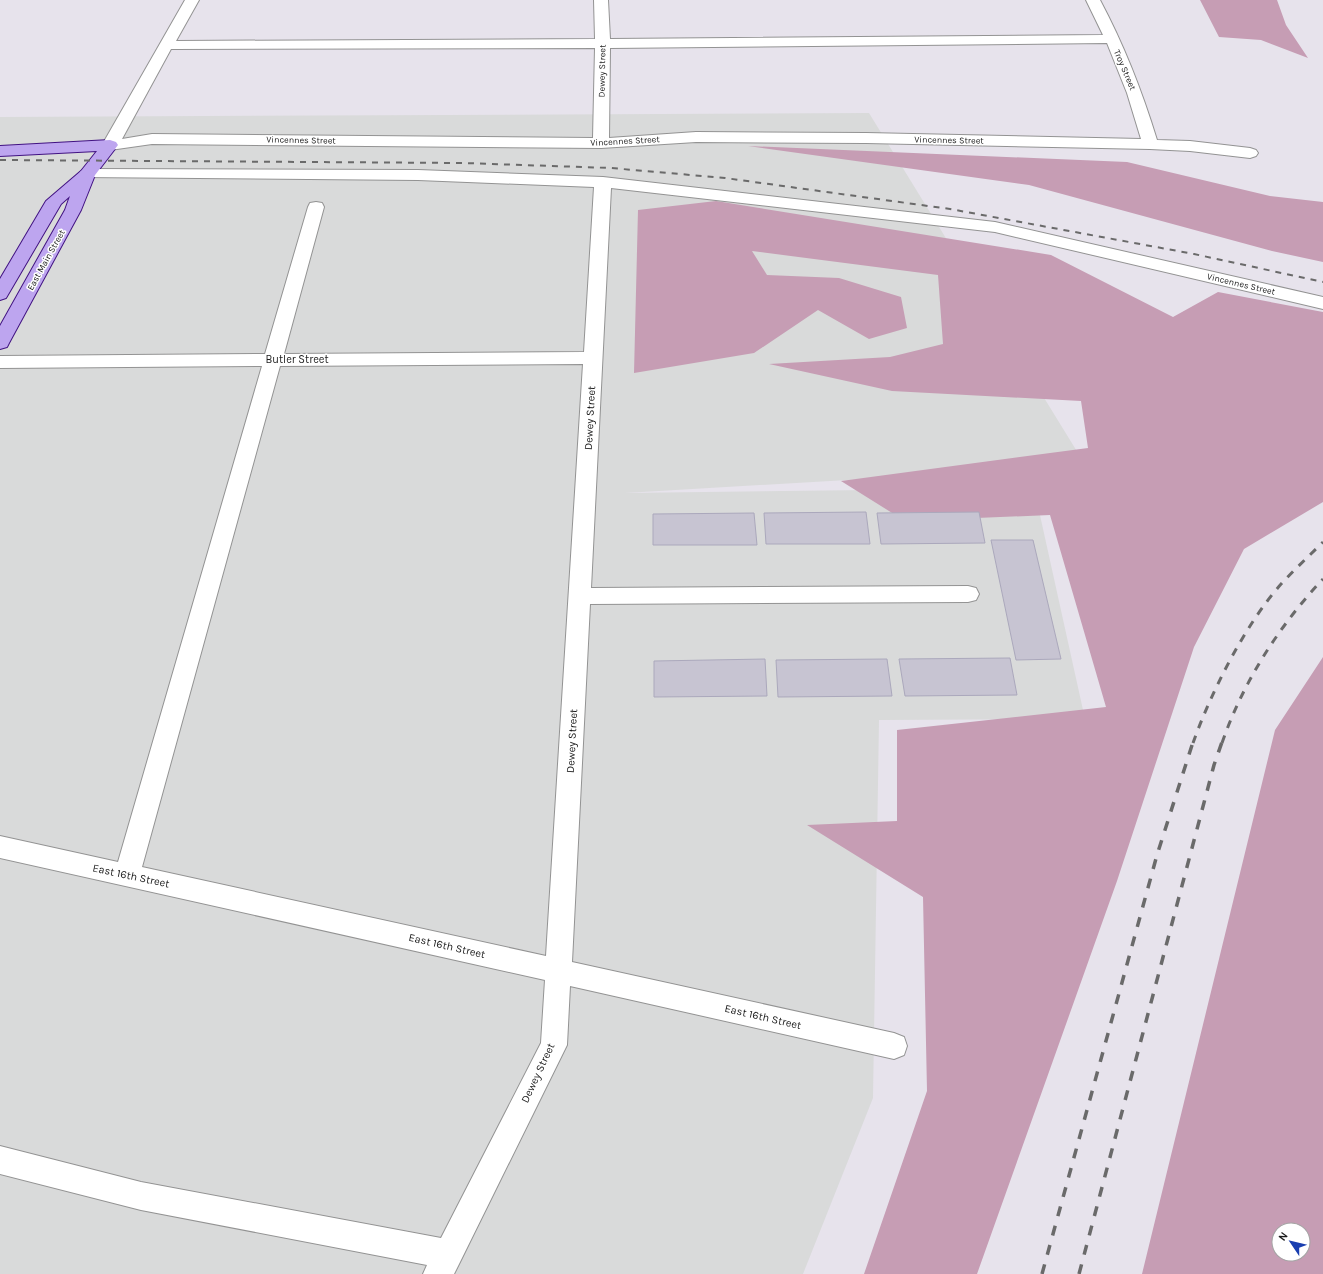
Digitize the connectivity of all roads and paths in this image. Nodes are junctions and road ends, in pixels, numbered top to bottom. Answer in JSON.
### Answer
{"nodes":[{"id":1,"x":192,"y":0,"type":"edge"},
{"id":2,"x":601,"y":0,"type":"edge"},
{"id":3,"x":1093,"y":0,"type":"edge"},
{"id":4,"x":1112,"y":39,"type":"junction"},
{"id":5,"x":603,"y":43,"type":"junction"},
{"id":6,"x":166,"y":45,"type":"junction"},
{"id":7,"x":601,"y":143,"type":"junction"},
{"id":8,"x":1150,"y":144,"type":"junction"},
{"id":9,"x":110,"y":145,"type":"junction"},
{"id":10,"x":0,"y":151,"type":"edge"},
{"id":11,"x":1250,"y":153,"type":"dead end"},
{"id":12,"x":87,"y":174,"type":"junction"},
{"id":13,"x":604,"y":182,"type":"junction"},
{"id":14,"x":316,"y":207,"type":"dead end"},
{"id":15,"x":0,"y":294,"type":"edge"},
{"id":16,"x":1323,"y":303,"type":"edge"},
{"id":17,"x":0,"y":343,"type":"edge"},
{"id":18,"x":594,"y":358,"type":"junction"},
{"id":19,"x":274,"y":359,"type":"junction"},
{"id":20,"x":0,"y":362,"type":"edge"},
{"id":21,"x":968,"y":594,"type":"dead end"},
{"id":22,"x":580,"y":596,"type":"junction"},
{"id":23,"x":0,"y":847,"type":"edge"},
{"id":24,"x":127,"y":875,"type":"junction"},
{"id":25,"x":559,"y":972,"type":"junction"},
{"id":26,"x":894,"y":1046,"type":"dead end"},
{"id":27,"x":0,"y":1160,"type":"edge"},
{"id":28,"x":443,"y":1264,"type":"edge"}],
"edges":[{"from":1,"to":6,"type":"street"},
{"from":2,"to":5,"type":"street","name":"Dewey Street"},
{"from":3,"to":4,"type":"street","name":"Troy Street"},
{"from":4,"to":5,"type":"street"},
{"from":4,"to":8,"type":"street","name":"Troy Street"},
{"from":5,"to":6,"type":"street"},
{"from":5,"to":7,"type":"street","name":"Dewey Street"},
{"from":6,"to":9,"type":"street"},
{"from":7,"to":8,"type":"street","name":"Vincennes Street"},
{"from":7,"to":9,"type":"street","name":"Vincennes Street"},
{"from":8,"to":11,"type":"street","name":"Vincennes Street"},
{"from":9,"to":10,"type":"main road","name":"Vincennes Street"},
{"from":9,"to":12,"type":"main road","name":"East Main Street"},
{"from":12,"to":13,"type":"street","name":"Vincennes Street"},
{"from":12,"to":15,"type":"main road","name":"East Main Street"},
{"from":12,"to":17,"type":"main road","name":"East Main Street"},
{"from":13,"to":16,"type":"street","name":"Vincennes Street"},
{"from":13,"to":18,"type":"street","name":"Dewey Street"},
{"from":14,"to":19,"type":"street"},
{"from":18,"to":19,"type":"street","name":"Butler Street"},
{"from":18,"to":22,"type":"street","name":"Dewey Street"},
{"from":19,"to":20,"type":"street","name":"Butler Street"},
{"from":19,"to":24,"type":"street"},
{"from":21,"to":22,"type":"street"},
{"from":22,"to":25,"type":"street","name":"Dewey Street"},
{"from":23,"to":24,"type":"street","name":"East 16th Street"},
{"from":24,"to":25,"type":"street","name":"East 16th Street"},
{"from":25,"to":26,"type":"street","name":"East 16th Street"},
{"from":25,"to":28,"type":"street","name":"Dewey Street"},
{"from":27,"to":28,"type":"street"}]}
